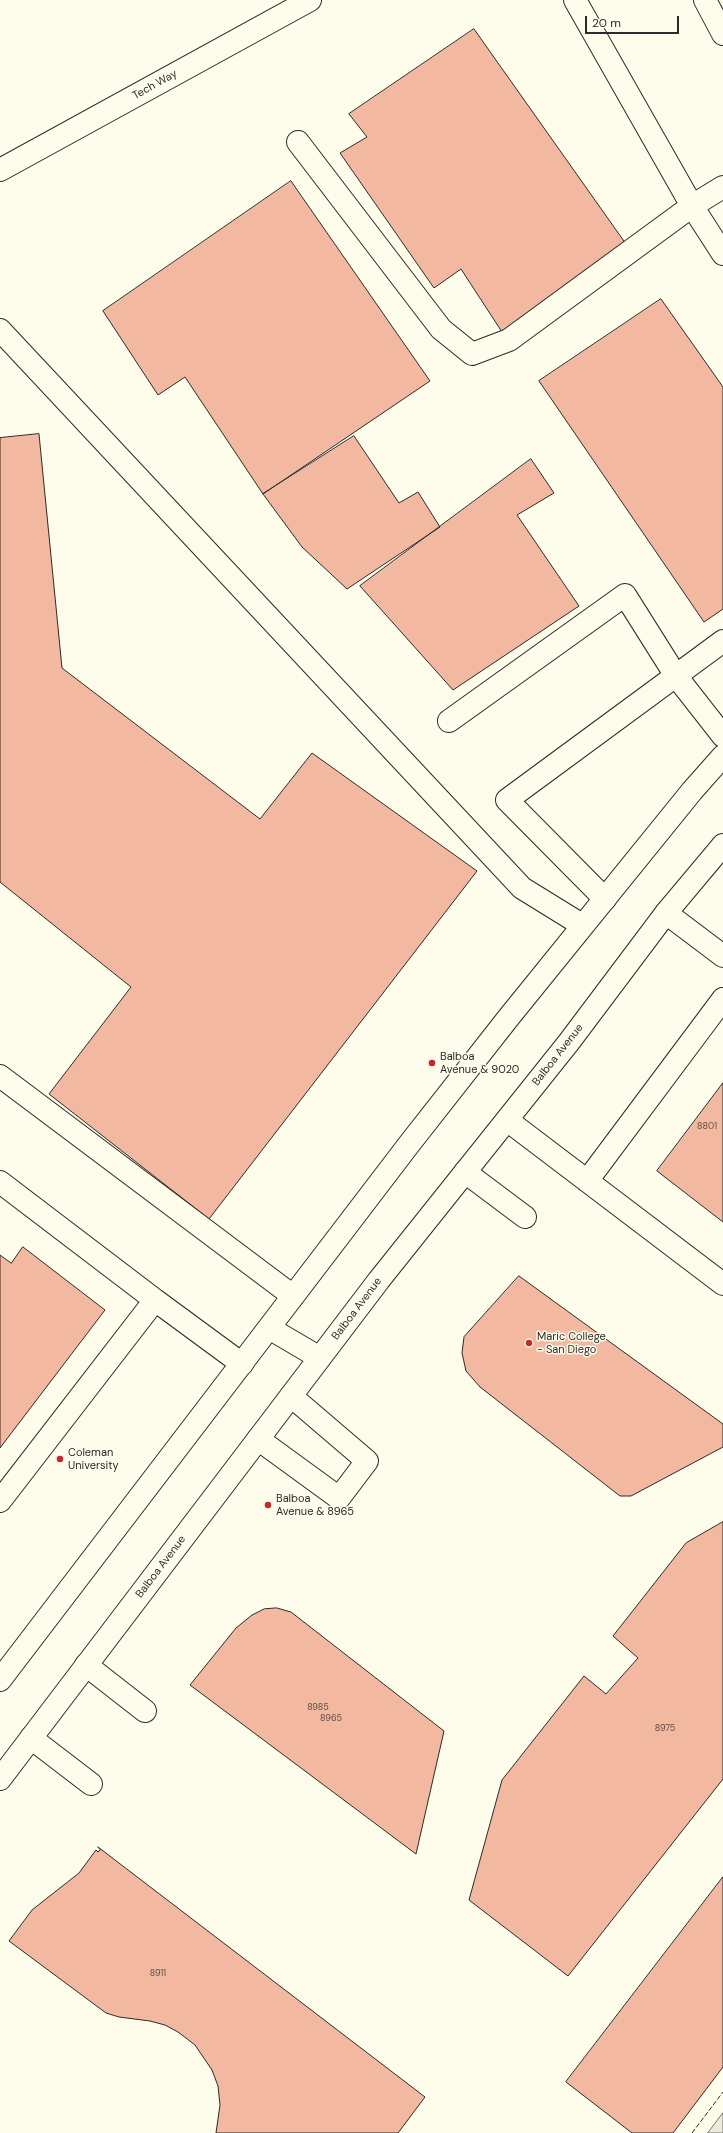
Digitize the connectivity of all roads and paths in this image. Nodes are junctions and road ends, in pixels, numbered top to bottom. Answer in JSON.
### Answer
{"nodes":[{"id":1,"x":310,"y":0,"type":"edge"},
{"id":2,"x":575,"y":0,"type":"edge"},
{"id":3,"x":705,"y":0,"type":"edge"},
{"id":4,"x":723,"y":34,"type":"edge"},
{"id":5,"x":298,"y":142,"type":"dead end"},
{"id":6,"x":0,"y":170,"type":"edge"},
{"id":7,"x":723,"y":187,"type":"edge"},
{"id":8,"x":692,"y":206,"type":"junction"},
{"id":9,"x":723,"y":254,"type":"edge"},
{"id":10,"x":0,"y":330,"type":"edge"},
{"id":11,"x":723,"y":641,"type":"edge"},
{"id":12,"x":676,"y":676,"type":"junction"},
{"id":13,"x":449,"y":721,"type":"dead end"},
{"id":14,"x":723,"y":736,"type":"edge"},
{"id":15,"x":723,"y":756,"type":"edge"},
{"id":16,"x":720,"y":853,"type":"edge"},
{"id":17,"x":605,"y":899,"type":"junction"},
{"id":18,"x":666,"y":913,"type":"junction"},
{"id":19,"x":582,"y":925,"type":"junction"},
{"id":20,"x":723,"y":956,"type":"edge"},
{"id":21,"x":723,"y":999,"type":"edge"},
{"id":22,"x":0,"y":1076,"type":"edge"},
{"id":23,"x":507,"y":1120,"type":"junction"},
{"id":24,"x":465,"y":1172,"type":"junction"},
{"id":25,"x":587,"y":1181,"type":"junction"},
{"id":26,"x":0,"y":1182,"type":"edge"},
{"id":27,"x":524,"y":1217,"type":"dead end"},
{"id":28,"x":723,"y":1284,"type":"edge"},
{"id":29,"x":293,"y":1296,"type":"junction"},
{"id":30,"x":155,"y":1300,"type":"junction"},
{"id":31,"x":269,"y":1328,"type":"junction"},
{"id":32,"x":320,"y":1358,"type":"junction"},
{"id":33,"x":242,"y":1364,"type":"junction"},
{"id":34,"x":291,"y":1396,"type":"junction"},
{"id":35,"x":258,"y":1439,"type":"junction"},
{"id":36,"x":0,"y":1501,"type":"edge"},
{"id":37,"x":86,"y":1666,"type":"junction"},
{"id":38,"x":0,"y":1680,"type":"edge"},
{"id":39,"x":145,"y":1711,"type":"dead end"},
{"id":40,"x":31,"y":1738,"type":"junction"},
{"id":41,"x":0,"y":1779,"type":"edge"},
{"id":42,"x":91,"y":1784,"type":"dead end"}],
"edges":[{"from":1,"to":6,"type":"main road","name":"Tech Way"},
{"from":2,"to":8,"type":"main road"},
{"from":3,"to":4,"type":"main road"},
{"from":5,"to":8,"type":"main road"},
{"from":7,"to":8,"type":"main road"},
{"from":8,"to":9,"type":"main road"},
{"from":10,"to":19,"type":"main road"},
{"from":11,"to":12,"type":"main road"},
{"from":12,"to":13,"type":"main road"},
{"from":12,"to":14,"type":"main road"},
{"from":12,"to":17,"type":"main road"},
{"from":15,"to":17,"type":"main road"},
{"from":16,"to":18,"type":"main road","name":"Balboa Avenue"},
{"from":17,"to":19,"type":"main road"},
{"from":18,"to":20,"type":"main road"},
{"from":18,"to":23,"type":"main road","name":"Balboa Avenue"},
{"from":19,"to":29,"type":"main road"},
{"from":21,"to":25,"type":"main road"},
{"from":22,"to":29,"type":"main road"},
{"from":23,"to":24,"type":"main road","name":"Balboa Avenue"},
{"from":23,"to":25,"type":"main road"},
{"from":24,"to":27,"type":"main road"},
{"from":24,"to":32,"type":"main road","name":"Balboa Avenue"},
{"from":25,"to":28,"type":"main road"},
{"from":26,"to":30,"type":"main road"},
{"from":29,"to":31,"type":"main road"},
{"from":30,"to":33,"type":"main road"},
{"from":30,"to":36,"type":"main road"},
{"from":31,"to":32,"type":"main road"},
{"from":31,"to":33,"type":"main road"},
{"from":32,"to":34,"type":"main road","name":"Balboa Avenue"},
{"from":33,"to":38,"type":"main road"},
{"from":34,"to":35,"type":"main road","name":"Balboa Avenue"},
{"from":34,"to":35,"type":"main road"},
{"from":35,"to":37,"type":"main road","name":"Balboa Avenue"},
{"from":37,"to":39,"type":"main road"},
{"from":37,"to":40,"type":"main road","name":"Balboa Avenue"},
{"from":40,"to":41,"type":"main road","name":"Balboa Avenue"},
{"from":40,"to":42,"type":"main road"}]}
